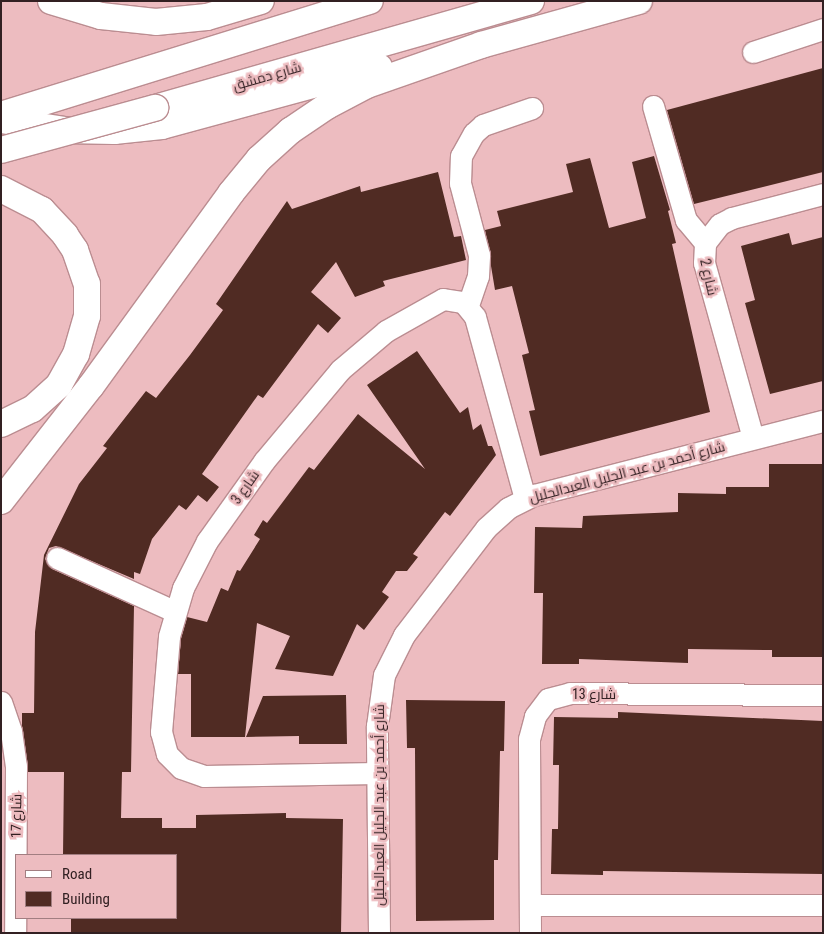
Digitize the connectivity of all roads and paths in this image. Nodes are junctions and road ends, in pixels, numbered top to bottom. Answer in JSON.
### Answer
{"nodes":[{"id":1,"x":51,"y":1,"type":"edge"},
{"id":2,"x":261,"y":1,"type":"edge"},
{"id":3,"x":370,"y":1,"type":"edge"},
{"id":4,"x":532,"y":1,"type":"edge"},
{"id":5,"x":639,"y":1,"type":"edge"},
{"id":6,"x":823,"y":29,"type":"edge"},
{"id":7,"x":481,"y":45,"type":"junction"},
{"id":8,"x":753,"y":52,"type":"dead end"},
{"id":9,"x":653,"y":106,"type":"dead end"},
{"id":10,"x":532,"y":108,"type":"dead end"},
{"id":11,"x":1,"y":115,"type":"edge"},
{"id":12,"x":1,"y":120,"type":"edge"},
{"id":13,"x":1,"y":150,"type":"edge"},
{"id":14,"x":1,"y":189,"type":"edge"},
{"id":15,"x":823,"y":194,"type":"edge"},
{"id":16,"x":705,"y":243,"type":"junction"},
{"id":17,"x":468,"y":305,"type":"junction"},
{"id":18,"x":823,"y":420,"type":"edge"},
{"id":19,"x":1,"y":424,"type":"edge"},
{"id":20,"x":753,"y":438,"type":"junction"},
{"id":21,"x":525,"y":498,"type":"junction"},
{"id":22,"x":1,"y":501,"type":"edge"},
{"id":23,"x":57,"y":558,"type":"dead end"},
{"id":24,"x":174,"y":612,"type":"junction"},
{"id":25,"x":823,"y":695,"type":"edge"},
{"id":26,"x":1,"y":702,"type":"edge"},
{"id":27,"x":376,"y":773,"type":"junction"},
{"id":28,"x":15,"y":854,"type":"edge"},
{"id":29,"x":530,"y":905,"type":"junction"},
{"id":30,"x":823,"y":905,"type":"edge"},
{"id":31,"x":15,"y":919,"type":"edge"},
{"id":32,"x":15,"y":933,"type":"edge"},
{"id":33,"x":379,"y":933,"type":"edge"},
{"id":34,"x":530,"y":933,"type":"edge"}],
"edges":[{"from":1,"to":2,"type":"main road"},
{"from":3,"to":11,"type":"main road"},
{"from":4,"to":13,"type":"main road","name":"شارع دمشق","bridge":true},
{"from":5,"to":7,"type":"main road"},
{"from":6,"to":8,"type":"street"},
{"from":7,"to":12,"type":"main road"},
{"from":7,"to":22,"type":"main road"},
{"from":9,"to":16,"type":"street"},
{"from":10,"to":17,"type":"street"},
{"from":14,"to":19,"type":"main road"},
{"from":15,"to":16,"type":"street","name":"شارع 2"},
{"from":16,"to":20,"type":"street","name":"شارع 2"},
{"from":17,"to":21,"type":"street"},
{"from":17,"to":24,"type":"street","name":"شارع 3"},
{"from":18,"to":20,"type":"street","name":"شارع أحمد بن عبد الجليل العبدالجليل"},
{"from":20,"to":21,"type":"street","name":"شارع أحمد بن عبد الجليل العبدالجليل"},
{"from":21,"to":27,"type":"street","name":"شارع أحمد بن عبد الجليل العبدالجليل"},
{"from":23,"to":24,"type":"street"},
{"from":24,"to":27,"type":"street","name":"شارع 3"},
{"from":25,"to":29,"type":"street","name":"شارع 13"},
{"from":26,"to":28,"type":"street","name":"شارع 17"},
{"from":27,"to":33,"type":"street","name":"شارع أحمد بن عبد الجليل العبدالجليل"},
{"from":29,"to":30,"type":"street"},
{"from":29,"to":34,"type":"street","name":"شارع 13"},
{"from":31,"to":32,"type":"street","name":"شارع 17"}]}
